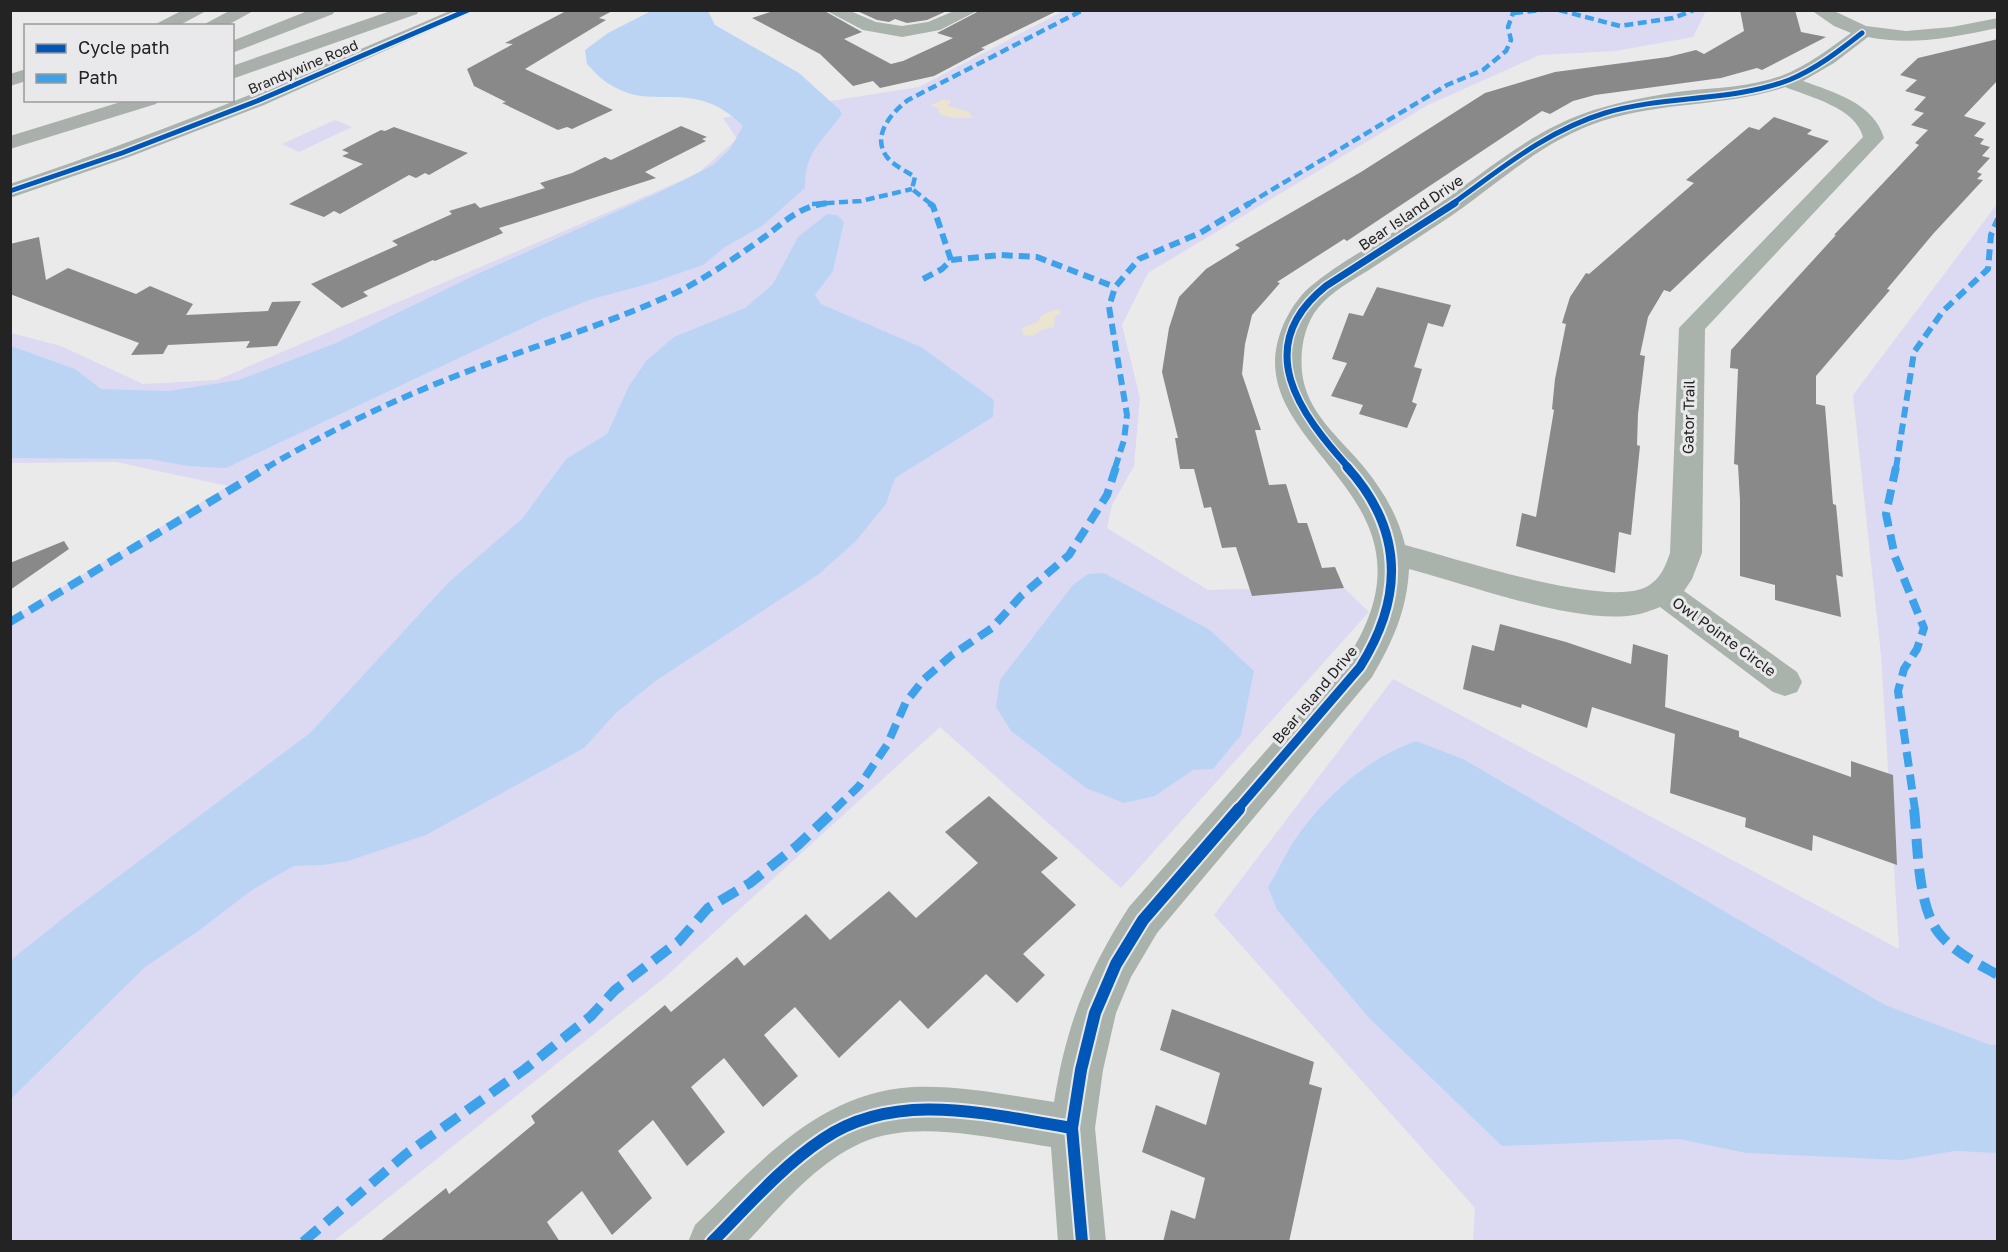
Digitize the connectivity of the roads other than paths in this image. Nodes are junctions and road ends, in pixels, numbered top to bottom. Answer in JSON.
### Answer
{"nodes":[{"id":1,"x":200,"y":10,"type":"edge"},
{"id":2,"x":247,"y":10,"type":"edge"},
{"id":3,"x":327,"y":10,"type":"edge"},
{"id":4,"x":411,"y":10,"type":"edge"},
{"id":5,"x":468,"y":10,"type":"edge"},
{"id":6,"x":833,"y":10,"type":"edge"},
{"id":7,"x":970,"y":10,"type":"edge"},
{"id":8,"x":1819,"y":10,"type":"edge"},
{"id":9,"x":1998,"y":23,"type":"edge"},
{"id":10,"x":166,"y":24,"type":"edge"},
{"id":11,"x":215,"y":24,"type":"edge"},
{"id":12,"x":1862,"y":33,"type":"junction"},
{"id":13,"x":234,"y":47,"type":"edge"},
{"id":14,"x":234,"y":72,"type":"edge"},
{"id":15,"x":1786,"y":81,"type":"junction"},
{"id":16,"x":82,"y":102,"type":"edge"},
{"id":17,"x":143,"y":102,"type":"edge"},
{"id":18,"x":10,"y":128,"type":"edge"},
{"id":19,"x":10,"y":143,"type":"edge"},
{"id":20,"x":10,"y":191,"type":"edge"},
{"id":21,"x":1392,"y":553,"type":"junction"},
{"id":22,"x":1663,"y":592,"type":"junction"},
{"id":23,"x":1785,"y":682,"type":"dead end"},
{"id":24,"x":1072,"y":1128,"type":"junction"},
{"id":25,"x":712,"y":1242,"type":"edge"},
{"id":26,"x":1082,"y":1242,"type":"edge"}],
"edges":[{"from":1,"to":10,"type":"highway"},
{"from":2,"to":11,"type":"highway"},
{"from":3,"to":13,"type":"highway"},
{"from":4,"to":14,"type":"highway"},
{"from":5,"to":20,"type":"street","name":"Brandywine Road"},
{"from":6,"to":7,"type":"street"},
{"from":8,"to":12,"type":"street"},
{"from":9,"to":12,"type":"street"},
{"from":12,"to":15,"type":"street","name":"Bear Island Drive"},
{"from":15,"to":21,"type":"street","name":"Bear Island Drive"},
{"from":15,"to":22,"type":"street","name":"Gator Trail"},
{"from":16,"to":18,"type":"highway"},
{"from":17,"to":19,"type":"highway"},
{"from":21,"to":22,"type":"street"},
{"from":21,"to":24,"type":"street","name":"Bear Island Drive"},
{"from":22,"to":23,"type":"street","name":"Owl Pointe Circle"},
{"from":24,"to":25,"type":"street"},
{"from":24,"to":26,"type":"street","name":"Bear Island Drive"}]}
